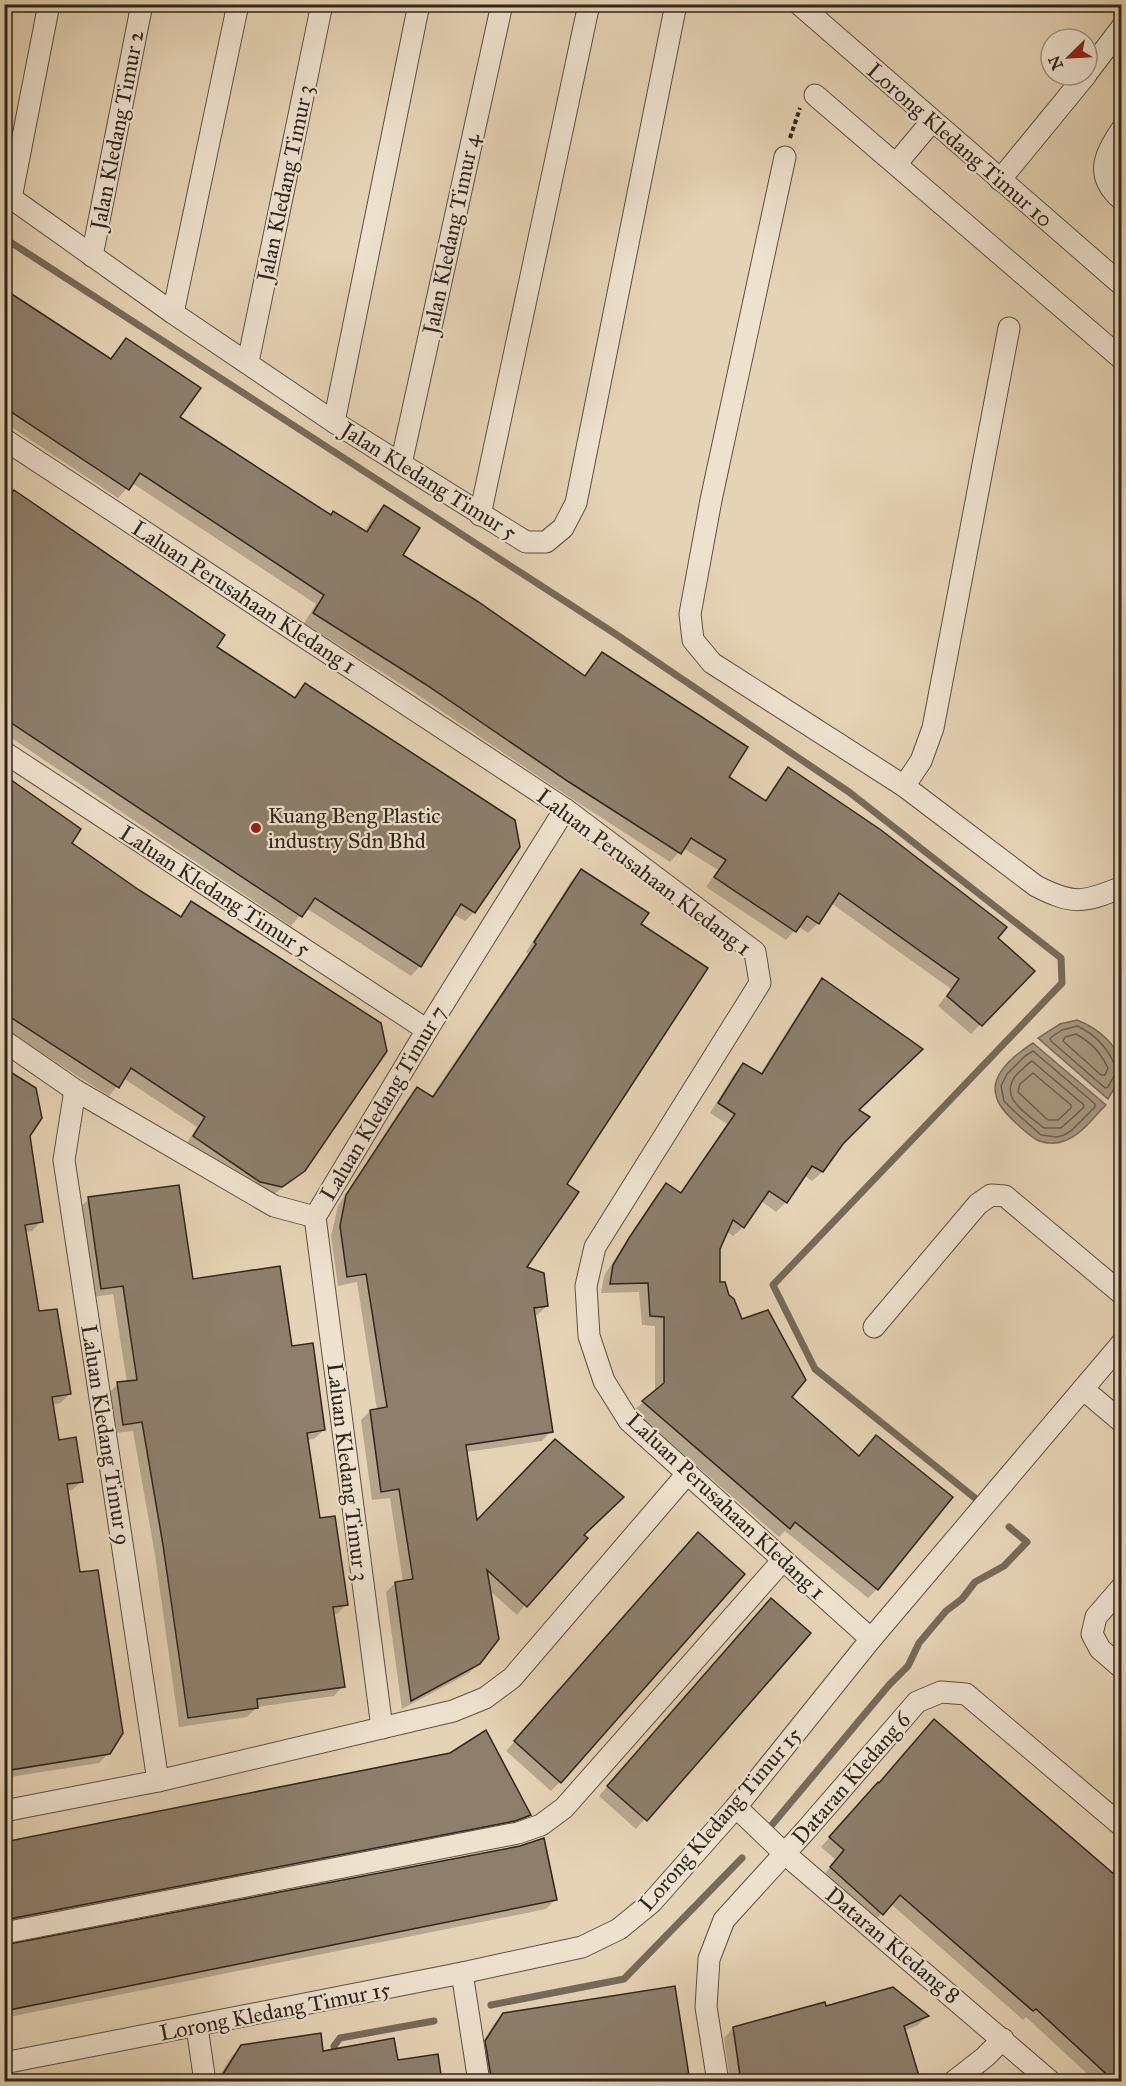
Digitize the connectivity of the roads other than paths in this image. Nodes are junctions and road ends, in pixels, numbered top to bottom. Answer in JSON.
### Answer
{"nodes":[{"id":1,"x":49,"y":4,"type":"edge"},
{"id":2,"x":142,"y":4,"type":"edge"},
{"id":3,"x":238,"y":4,"type":"edge"},
{"id":4,"x":322,"y":4,"type":"edge"},
{"id":5,"x":419,"y":4,"type":"edge"},
{"id":6,"x":502,"y":4,"type":"edge"},
{"id":7,"x":589,"y":4,"type":"edge"},
{"id":8,"x":676,"y":4,"type":"edge"},
{"id":9,"x":805,"y":6,"type":"edge"},
{"id":10,"x":1122,"y":27,"type":"edge"},
{"id":11,"x":1099,"y":57,"type":"edge"},
{"id":12,"x":1075,"y":87,"type":"edge"},
{"id":13,"x":815,"y":94,"type":"road end"},
{"id":14,"x":932,"y":121,"type":"junction"},
{"id":15,"x":1122,"y":129,"type":"edge"},
{"id":16,"x":785,"y":158,"type":"road end"},
{"id":17,"x":896,"y":164,"type":"junction"},
{"id":18,"x":1000,"y":180,"type":"junction"},
{"id":19,"x":8,"y":195,"type":"edge"},
{"id":20,"x":1122,"y":201,"type":"edge"},
{"id":21,"x":92,"y":256,"type":"junction"},
{"id":22,"x":1122,"y":285,"type":"edge"},
{"id":23,"x":173,"y":313,"type":"junction"},
{"id":24,"x":1009,"y":328,"type":"dead end"},
{"id":25,"x":1122,"y":359,"type":"edge"},
{"id":26,"x":248,"y":362,"type":"junction"},
{"id":27,"x":334,"y":422,"type":"junction"},
{"id":28,"x":4,"y":439,"type":"edge"},
{"id":29,"x":401,"y":464,"type":"junction"},
{"id":30,"x":480,"y":515,"type":"junction"},
{"id":31,"x":4,"y":752,"type":"edge"},
{"id":32,"x":904,"y":786,"type":"junction"},
{"id":33,"x":565,"y":809,"type":"junction"},
{"id":34,"x":1122,"y":887,"type":"edge"},
{"id":35,"x":427,"y":1030,"type":"junction"},
{"id":36,"x":4,"y":1041,"type":"edge"},
{"id":37,"x":75,"y":1090,"type":"junction"},
{"id":38,"x":315,"y":1217,"type":"junction"},
{"id":39,"x":1122,"y":1294,"type":"edge"},
{"id":40,"x":874,"y":1327,"type":"dead end"},
{"id":41,"x":1122,"y":1343,"type":"edge"},
{"id":42,"x":1083,"y":1389,"type":"junction"},
{"id":43,"x":1122,"y":1422,"type":"edge"},
{"id":44,"x":687,"y":1474,"type":"junction"},
{"id":45,"x":783,"y":1560,"type":"junction"},
{"id":46,"x":1122,"y":1587,"type":"edge"},
{"id":47,"x":871,"y":1639,"type":"junction"},
{"id":48,"x":1122,"y":1668,"type":"edge"},
{"id":49,"x":382,"y":1728,"type":"junction"},
{"id":50,"x":158,"y":1781,"type":"junction"},
{"id":51,"x":736,"y":1807,"type":"junction"},
{"id":52,"x":4,"y":1810,"type":"edge"},
{"id":53,"x":1122,"y":1826,"type":"edge"},
{"id":54,"x":784,"y":1853,"type":"junction"},
{"id":55,"x":4,"y":1933,"type":"edge"},
{"id":56,"x":462,"y":1973,"type":"junction"},
{"id":57,"x":196,"y":2027,"type":"junction"},
{"id":58,"x":1003,"y":2040,"type":"junction"},
{"id":59,"x":4,"y":2063,"type":"edge"},
{"id":60,"x":205,"y":2082,"type":"edge"},
{"id":61,"x":479,"y":2082,"type":"edge"},
{"id":62,"x":718,"y":2082,"type":"edge"},
{"id":63,"x":953,"y":2082,"type":"edge"},
{"id":64,"x":1051,"y":2082,"type":"edge"}],
"edges":[{"from":1,"to":19,"type":"street"},
{"from":2,"to":21,"type":"street","name":"Jalan Kledang Timur 2"},
{"from":3,"to":23,"type":"street"},
{"from":4,"to":26,"type":"street","name":"Jalan Kledang Timur 3"},
{"from":5,"to":27,"type":"street"},
{"from":6,"to":29,"type":"street","name":"Jalan Kledang Timur 4"},
{"from":7,"to":30,"type":"street"},
{"from":8,"to":30,"type":"street","name":"Jalan Kledang Timur 5"},
{"from":9,"to":14,"type":"street","name":"Lorong Kledang Timur 10"},
{"from":10,"to":11,"type":"street"},
{"from":12,"to":18,"type":"street"},
{"from":13,"to":17,"type":"street"},
{"from":14,"to":17,"type":"street"},
{"from":14,"to":18,"type":"street","name":"Lorong Kledang Timur 10"},
{"from":15,"to":20,"type":"street"},
{"from":16,"to":32,"type":"street"},
{"from":17,"to":25,"type":"street"},
{"from":18,"to":22,"type":"street","name":"Lorong Kledang Timur 10"},
{"from":19,"to":21,"type":"street","name":"Jalan Kledang Timur 5"},
{"from":21,"to":23,"type":"street","name":"Jalan Kledang Timur 5"},
{"from":23,"to":26,"type":"street","name":"Jalan Kledang Timur 5"},
{"from":24,"to":32,"type":"street"},
{"from":26,"to":27,"type":"street","name":"Jalan Kledang Timur 5"},
{"from":27,"to":29,"type":"street","name":"Jalan Kledang Timur 5"},
{"from":28,"to":33,"type":"street","name":"Laluan Perusahaan Kledang 1"},
{"from":29,"to":30,"type":"street","name":"Jalan Kledang Timur 5"},
{"from":31,"to":35,"type":"street","name":"Laluan Kledang Timur 5"},
{"from":32,"to":34,"type":"street"},
{"from":33,"to":35,"type":"street","name":"Laluan Kledang Timur 7"},
{"from":33,"to":44,"type":"street","name":"Laluan Perusahaan Kledang 1"},
{"from":35,"to":38,"type":"street","name":"Laluan Kledang Timur 7"},
{"from":36,"to":37,"type":"street","name":"Laluan Kledang Timur 7"},
{"from":37,"to":38,"type":"street","name":"Laluan Kledang Timur 7"},
{"from":37,"to":50,"type":"street","name":"Laluan Kledang Timur 9"},
{"from":38,"to":49,"type":"street","name":"Laluan Kledang Timur 3"},
{"from":39,"to":40,"type":"street"},
{"from":41,"to":42,"type":"street","name":"Lorong Kledang Timur 15"},
{"from":42,"to":43,"type":"street"},
{"from":42,"to":47,"type":"street","name":"Lorong Kledang Timur 15"},
{"from":44,"to":45,"type":"street","name":"Laluan Perusahaan Kledang 1"},
{"from":44,"to":49,"type":"street"},
{"from":45,"to":47,"type":"street","name":"Laluan Perusahaan Kledang 1"},
{"from":45,"to":55,"type":"street"},
{"from":46,"to":48,"type":"street"},
{"from":47,"to":51,"type":"street","name":"Lorong Kledang Timur 15"},
{"from":49,"to":50,"type":"street"},
{"from":50,"to":52,"type":"street"},
{"from":51,"to":54,"type":"street","name":"Dataran Kledang 8"},
{"from":51,"to":56,"type":"street","name":"Lorong Kledang Timur 15"},
{"from":53,"to":54,"type":"street","name":"Dataran Kledang 6"},
{"from":54,"to":58,"type":"street","name":"Dataran Kledang 8"},
{"from":54,"to":62,"type":"street","name":"Dataran Kledang 6"},
{"from":56,"to":57,"type":"street","name":"Lorong Kledang Timur 15"},
{"from":56,"to":61,"type":"street"},
{"from":57,"to":59,"type":"street","name":"Lorong Kledang Timur 15"},
{"from":57,"to":60,"type":"street"},
{"from":58,"to":63,"type":"street"},
{"from":58,"to":64,"type":"street","name":"Dataran Kledang 8"}]}
